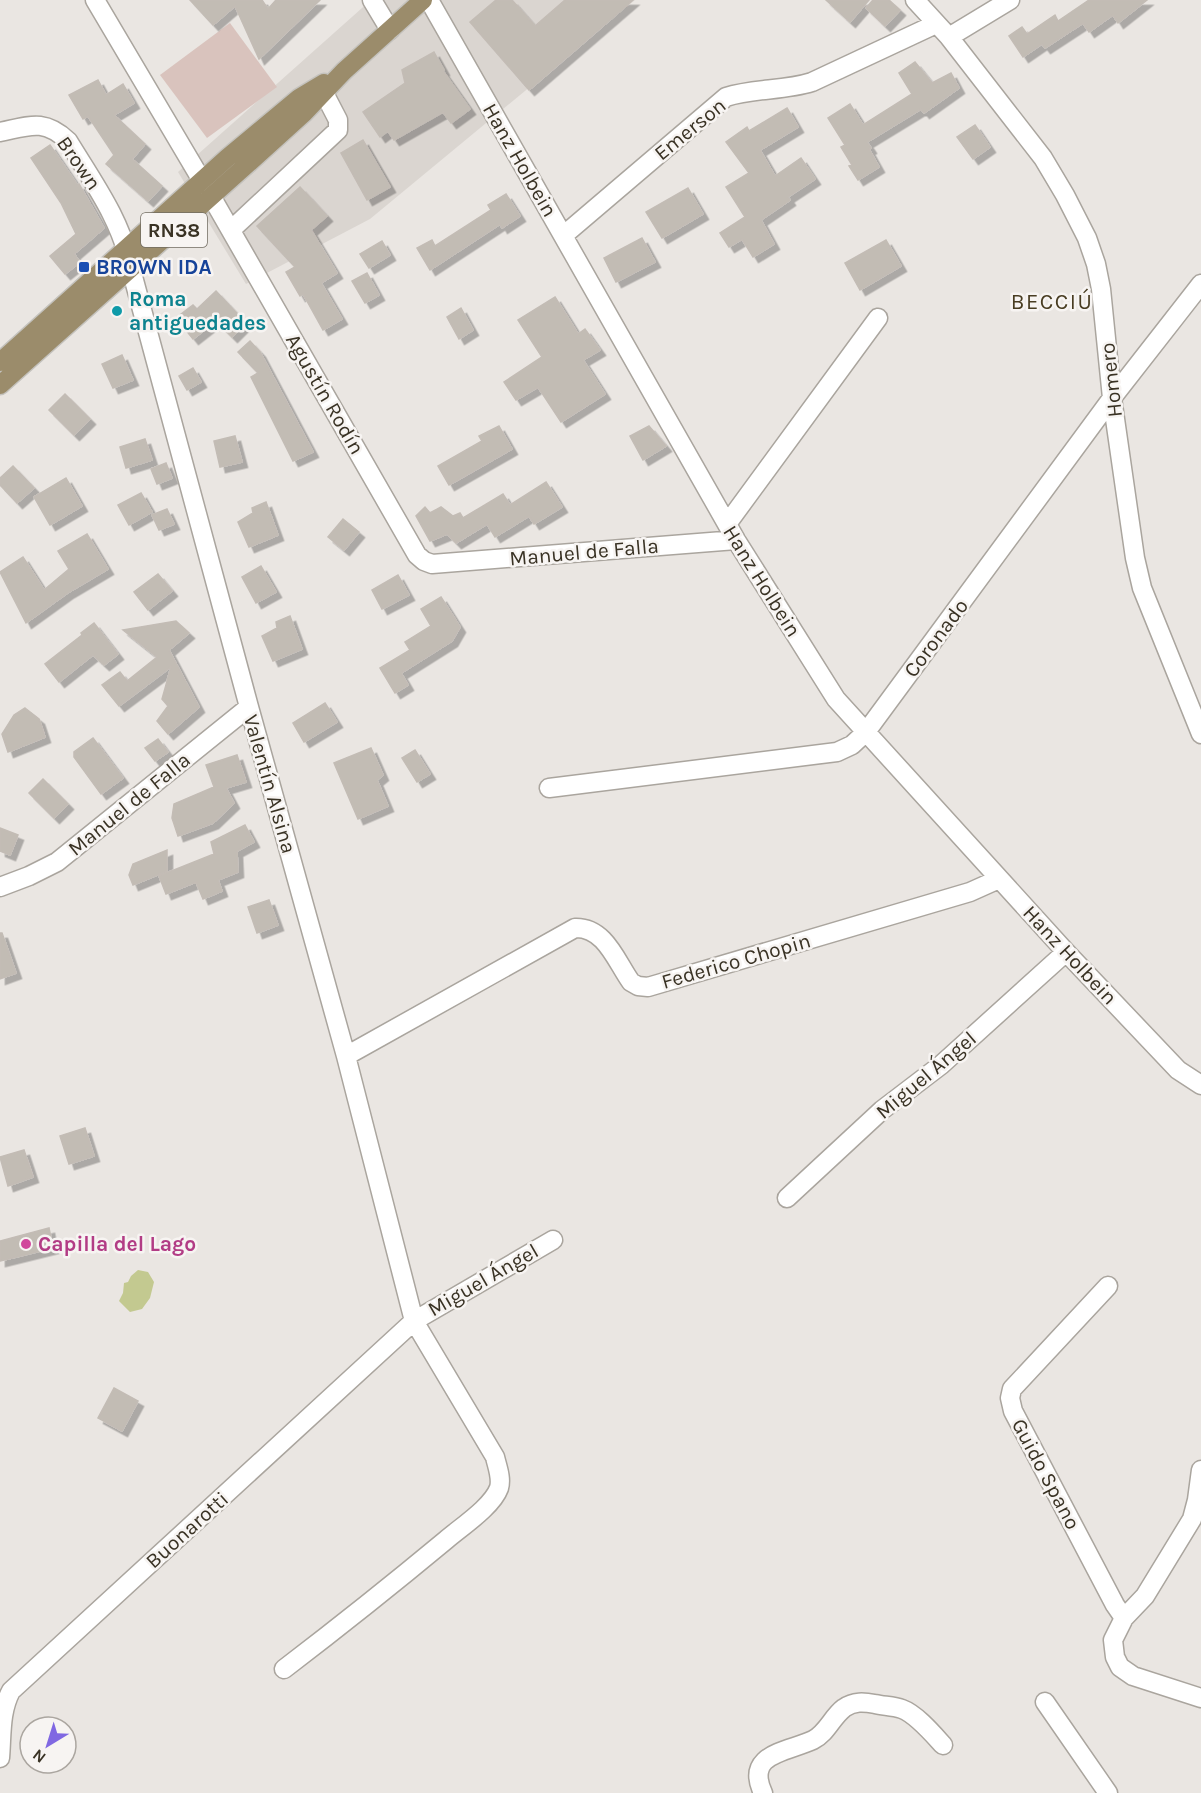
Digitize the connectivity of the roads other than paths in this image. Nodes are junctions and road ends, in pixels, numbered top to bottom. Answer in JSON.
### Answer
{"nodes":[{"id":1,"x":95,"y":0,"type":"edge"},
{"id":2,"x":372,"y":0,"type":"edge"},
{"id":3,"x":423,"y":0,"type":"edge"},
{"id":4,"x":429,"y":0,"type":"edge"},
{"id":5,"x":915,"y":0,"type":"edge"},
{"id":6,"x":1010,"y":0,"type":"edge"},
{"id":7,"x":936,"y":24,"type":"junction"},
{"id":8,"x":390,"y":30,"type":"junction"},
{"id":9,"x":949,"y":37,"type":"junction"},
{"id":10,"x":344,"y":71,"type":"junction"},
{"id":11,"x":324,"y":93,"type":"junction"},
{"id":12,"x":0,"y":132,"type":"edge"},
{"id":13,"x":200,"y":189,"type":"junction"},
{"id":14,"x":231,"y":230,"type":"junction"},
{"id":15,"x":564,"y":235,"type":"junction"},
{"id":16,"x":127,"y":247,"type":"junction"},
{"id":17,"x":131,"y":269,"type":"junction"},
{"id":18,"x":1201,"y":285,"type":"edge"},
{"id":19,"x":878,"y":318,"type":"dead end"},
{"id":20,"x":43,"y":347,"type":"junction"},
{"id":21,"x":0,"y":362,"type":"edge"},
{"id":22,"x":0,"y":385,"type":"edge"},
{"id":23,"x":1112,"y":398,"type":"junction"},
{"id":24,"x":731,"y":532,"type":"junction"},
{"id":25,"x":432,"y":564,"type":"joint"},
{"id":26,"x":249,"y":707,"type":"junction"},
{"id":27,"x":866,"y":732,"type":"junction"},
{"id":28,"x":1201,"y":734,"type":"edge"},
{"id":29,"x":549,"y":788,"type":"dead end"},
{"id":30,"x":999,"y":879,"type":"junction"},
{"id":31,"x":0,"y":887,"type":"edge"},
{"id":32,"x":1066,"y":952,"type":"junction"},
{"id":33,"x":346,"y":1056,"type":"junction"},
{"id":34,"x":1201,"y":1085,"type":"edge"},
{"id":35,"x":787,"y":1198,"type":"dead end"},
{"id":36,"x":553,"y":1240,"type":"dead end"},
{"id":37,"x":1108,"y":1286,"type":"dead end"},
{"id":38,"x":414,"y":1321,"type":"junction"},
{"id":39,"x":1201,"y":1470,"type":"edge"},
{"id":40,"x":1124,"y":1618,"type":"junction"},
{"id":41,"x":284,"y":1669,"type":"dead end"},
{"id":42,"x":1201,"y":1698,"type":"edge"},
{"id":43,"x":1045,"y":1702,"type":"dead end"},
{"id":44,"x":943,"y":1745,"type":"dead end"},
{"id":45,"x":0,"y":1758,"type":"edge"},
{"id":46,"x":763,"y":1793,"type":"edge"},
{"id":47,"x":1108,"y":1793,"type":"edge"}],
"edges":[{"from":1,"to":13,"type":"street","name":"Agustín Rodín"},
{"from":2,"to":8,"type":"street"},
{"from":3,"to":8,"type":"main road","number":"RN38"},
{"from":4,"to":15,"type":"street","name":"Hanz Holbein"},
{"from":5,"to":7,"type":"street","name":"Homero"},
{"from":6,"to":9,"type":"street"},
{"from":7,"to":9,"type":"street","name":"Homero"},
{"from":7,"to":15,"type":"street","name":"Emerson"},
{"from":8,"to":10,"type":"main road","number":"RN38"},
{"from":9,"to":23,"type":"street","name":"Homero"},
{"from":10,"to":11,"type":"main road","number":"RN38"},
{"from":10,"to":13,"type":"main road","number":"RN38"},
{"from":11,"to":13,"type":"main road","number":"RN38"},
{"from":11,"to":14,"type":"street"},
{"from":12,"to":16,"type":"street","name":"Brown"},
{"from":13,"to":14,"type":"street","name":"Agustín Rodín"},
{"from":13,"to":16,"type":"main road","number":"RN38"},
{"from":13,"to":17,"type":"main road","number":"RN38"},
{"from":14,"to":25,"type":"street","name":"Agustín Rodín"},
{"from":15,"to":24,"type":"street","name":"Hanz Holbein"},
{"from":16,"to":17,"type":"street","name":"Valentín Alsina"},
{"from":16,"to":20,"type":"main road"},
{"from":16,"to":21,"type":"main road","number":"RN38"},
{"from":17,"to":20,"type":"main road","number":"RN38"},
{"from":17,"to":26,"type":"street","name":"Valentín Alsina"},
{"from":18,"to":23,"type":"street","name":"Coronado"},
{"from":19,"to":24,"type":"street"},
{"from":20,"to":22,"type":"main road","number":"RN38"},
{"from":23,"to":27,"type":"street","name":"Coronado"},
{"from":23,"to":28,"type":"street","name":"Homero"},
{"from":24,"to":25,"type":"street","name":"Manuel de Falla"},
{"from":24,"to":27,"type":"street","name":"Hanz Holbein"},
{"from":26,"to":31,"type":"street","name":"Manuel de Falla"},
{"from":26,"to":33,"type":"street","name":"Valentín Alsina"},
{"from":27,"to":29,"type":"street","name":"Coronado"},
{"from":27,"to":30,"type":"street","name":"Hanz Holbein"},
{"from":30,"to":32,"type":"street","name":"Hanz Holbein"},
{"from":30,"to":33,"type":"street","name":"Federico Chopin"},
{"from":32,"to":34,"type":"street","name":"Hanz Holbein"},
{"from":32,"to":35,"type":"street","name":"Miguel Ángel"},
{"from":33,"to":38,"type":"street","name":"Valentín Alsina"},
{"from":36,"to":38,"type":"street","name":"Miguel Ángel"},
{"from":37,"to":40,"type":"street","name":"Guido Spano"},
{"from":38,"to":41,"type":"street","name":"Valentín Alsina"},
{"from":38,"to":45,"type":"street","name":"Buonarotti"},
{"from":39,"to":40,"type":"street"},
{"from":40,"to":42,"type":"street"},
{"from":43,"to":47,"type":"street"},
{"from":44,"to":46,"type":"street"}]}
